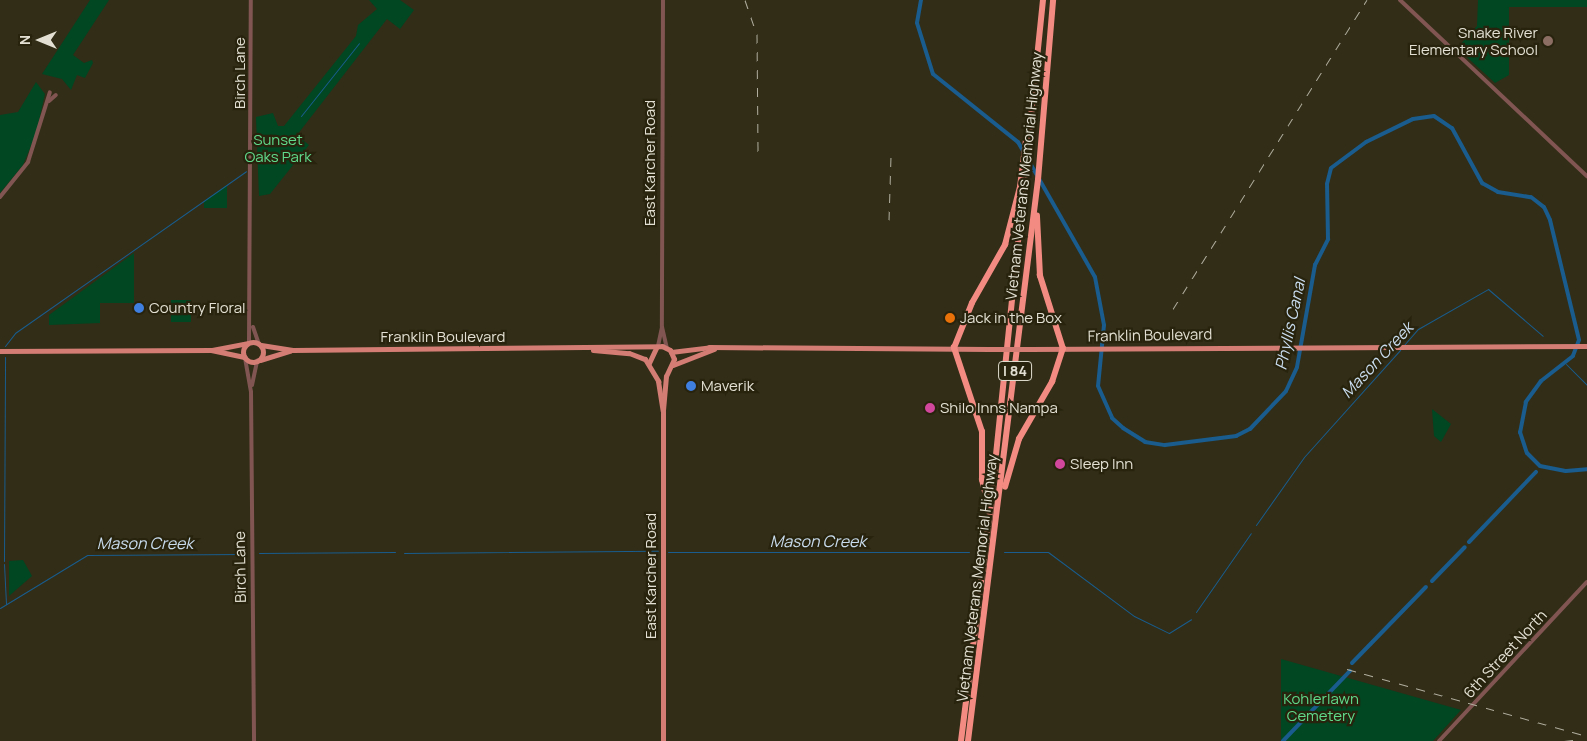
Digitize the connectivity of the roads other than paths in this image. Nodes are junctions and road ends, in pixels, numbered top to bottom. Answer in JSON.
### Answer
{"nodes":[{"id":1,"x":251,"y":0,"type":"edge"},
{"id":2,"x":663,"y":0,"type":"edge"},
{"id":3,"x":1042,"y":0,"type":"edge"},
{"id":4,"x":1053,"y":0,"type":"edge"},
{"id":5,"x":1400,"y":0,"type":"edge"},
{"id":6,"x":50,"y":92,"type":"dead end"},
{"id":7,"x":56,"y":95,"type":"dead end"},
{"id":8,"x":49,"y":101,"type":"junction"},
{"id":9,"x":1025,"y":162,"type":"junction"},
{"id":10,"x":1587,"y":176,"type":"edge"},
{"id":11,"x":1038,"y":180,"type":"junction"},
{"id":12,"x":0,"y":197,"type":"edge"},
{"id":13,"x":252,"y":325,"type":"junction"},
{"id":14,"x":662,"y":327,"type":"junction"},
{"id":15,"x":248,"y":343,"type":"junction"},
{"id":16,"x":260,"y":344,"type":"junction"},
{"id":17,"x":1584,"y":346,"type":"edge"},
{"id":18,"x":657,"y":347,"type":"junction"},
{"id":19,"x":954,"y":348,"type":"junction"},
{"id":20,"x":593,"y":349,"type":"junction"},
{"id":21,"x":714,"y":349,"type":"junction"},
{"id":22,"x":1063,"y":349,"type":"junction"},
{"id":23,"x":211,"y":350,"type":"junction"},
{"id":24,"x":293,"y":350,"type":"junction"},
{"id":25,"x":669,"y":350,"type":"junction"},
{"id":26,"x":0,"y":351,"type":"edge"},
{"id":27,"x":245,"y":357,"type":"junction"},
{"id":28,"x":258,"y":361,"type":"junction"},
{"id":29,"x":673,"y":365,"type":"junction"},
{"id":30,"x":651,"y":366,"type":"junction"},
{"id":31,"x":668,"y":372,"type":"junction"},
{"id":32,"x":251,"y":392,"type":"junction"},
{"id":33,"x":663,"y":411,"type":"junction"},
{"id":34,"x":990,"y":513,"type":"junction"},
{"id":35,"x":992,"y":563,"type":"junction"},
{"id":36,"x":1587,"y":582,"type":"edge"},
{"id":37,"x":254,"y":741,"type":"edge"},
{"id":38,"x":662,"y":741,"type":"edge"},
{"id":39,"x":961,"y":741,"type":"edge"},
{"id":40,"x":968,"y":741,"type":"edge"},
{"id":41,"x":1439,"y":741,"type":"edge"}],
"edges":[{"from":1,"to":13,"type":"street","name":"Birch Lane"},
{"from":2,"to":14,"type":"street","name":"East Karcher Road"},
{"from":3,"to":9,"type":"highway","name":"Vietnam Veterans Memorial Highway"},
{"from":4,"to":11,"type":"highway","name":"Vietnam Veterans Memorial Highway","number":"I 84"},
{"from":5,"to":10,"type":"street"},
{"from":6,"to":8,"type":"street"},
{"from":7,"to":8,"type":"street"},
{"from":8,"to":12,"type":"street"},
{"from":9,"to":19,"type":"highway"},
{"from":9,"to":34,"type":"highway","name":"Vietnam Veterans Memorial Highway","number":"I 84"},
{"from":11,"to":22,"type":"highway"},
{"from":11,"to":35,"type":"highway","name":"Vietnam Veterans Memorial Highway","number":"I 84"},
{"from":13,"to":15,"type":"street","name":"Birch Lane"},
{"from":13,"to":16,"type":"street","name":"Birch Lane"},
{"from":14,"to":18,"type":"street"},
{"from":14,"to":25,"type":"street"},
{"from":15,"to":16,"type":"main road","name":"Franklin Boulevard"},
{"from":15,"to":23,"type":"main road"},
{"from":15,"to":27,"type":"main road"},
{"from":16,"to":24,"type":"main road","name":"Franklin Boulevard"},
{"from":16,"to":28,"type":"main road"},
{"from":17,"to":22,"type":"main road","name":"Franklin Boulevard"},
{"from":18,"to":20,"type":"main road","name":"Franklin Boulevard"},
{"from":18,"to":25,"type":"main road","name":"Franklin Boulevard"},
{"from":18,"to":30,"type":"main road"},
{"from":19,"to":21,"type":"main road","name":"Franklin Boulevard"},
{"from":19,"to":22,"type":"main road","name":"Franklin Boulevard","bridge":true},
{"from":19,"to":34,"type":"highway"},
{"from":20,"to":24,"type":"main road","name":"Franklin Boulevard"},
{"from":20,"to":30,"type":"main road","name":"Franklin Boulevard"},
{"from":21,"to":25,"type":"main road","name":"Franklin Boulevard"},
{"from":21,"to":29,"type":"main road","name":"Franklin Boulevard"},
{"from":22,"to":35,"type":"highway"},
{"from":23,"to":26,"type":"main road"},
{"from":23,"to":27,"type":"main road"},
{"from":24,"to":28,"type":"main road","name":"Franklin Boulevard"},
{"from":25,"to":29,"type":"main road"},
{"from":27,"to":28,"type":"main road"},
{"from":27,"to":32,"type":"street","name":"Birch Lane"},
{"from":28,"to":32,"type":"street","name":"Birch Lane"},
{"from":29,"to":31,"type":"main road"},
{"from":30,"to":31,"type":"main road","name":"Franklin Boulevard"},
{"from":30,"to":33,"type":"main road"},
{"from":31,"to":33,"type":"main road"},
{"from":32,"to":37,"type":"street","name":"Birch Lane"},
{"from":33,"to":38,"type":"main road","name":"East Karcher Road"},
{"from":34,"to":39,"type":"highway","name":"Vietnam Veterans Memorial Highway","number":"I 84"},
{"from":35,"to":40,"type":"highway","name":"Vietnam Veterans Memorial Highway","number":"I 84"},
{"from":36,"to":41,"type":"street","name":"6th Street North"}]}
